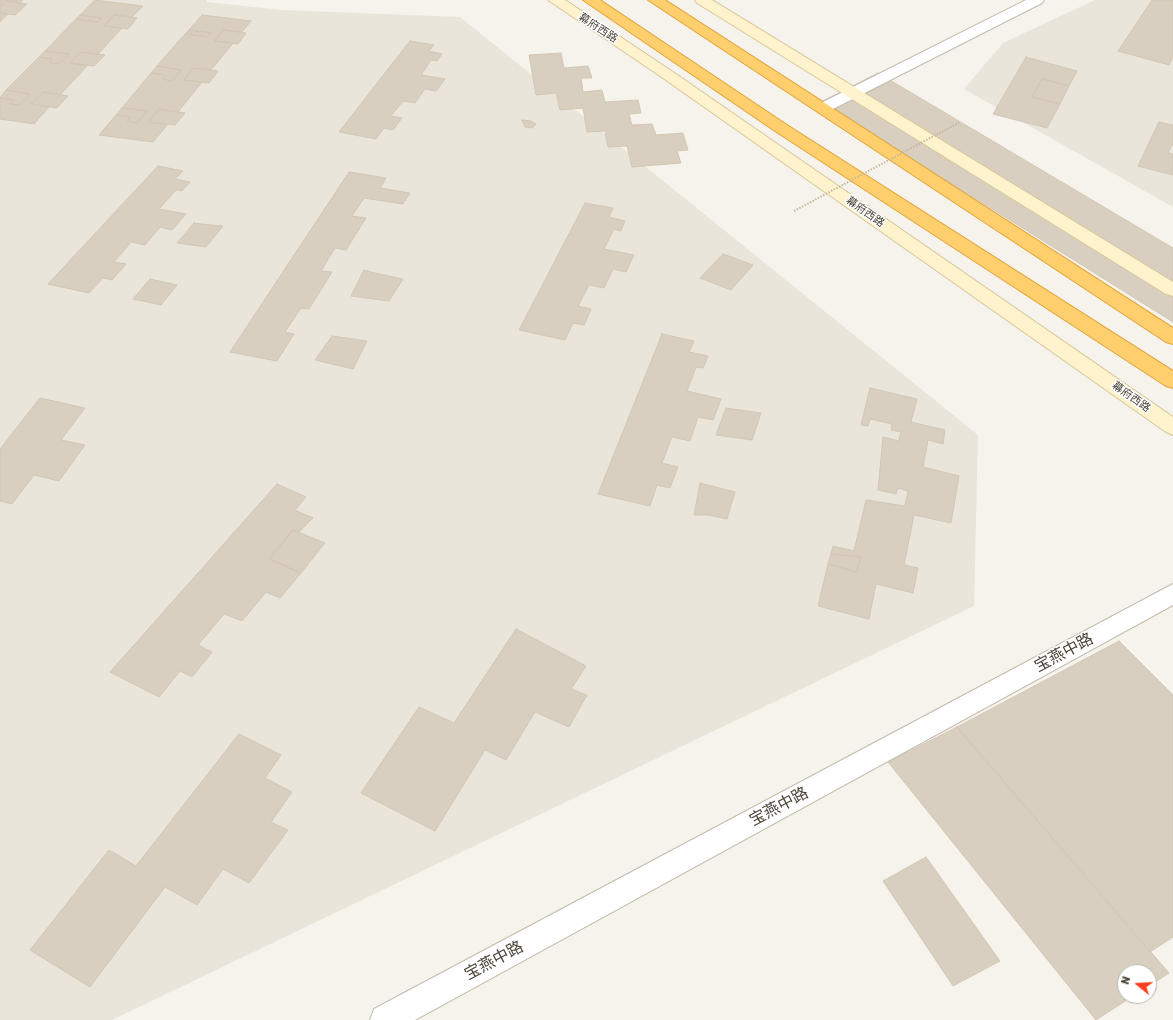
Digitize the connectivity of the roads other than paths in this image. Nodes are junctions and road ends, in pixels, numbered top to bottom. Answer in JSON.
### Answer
{"nodes":[{"id":1,"x":555,"y":0,"type":"edge"},
{"id":2,"x":590,"y":0,"type":"edge"},
{"id":3,"x":655,"y":0,"type":"edge"},
{"id":4,"x":702,"y":0,"type":"edge"},
{"id":5,"x":1037,"y":0,"type":"edge"},
{"id":6,"x":855,"y":94,"type":"junction"},
{"id":7,"x":823,"y":108,"type":"junction"},
{"id":8,"x":1173,"y":290,"type":"edge"},
{"id":9,"x":1173,"y":337,"type":"edge"},
{"id":10,"x":1173,"y":381,"type":"edge"},
{"id":11,"x":1173,"y":427,"type":"edge"},
{"id":12,"x":1173,"y":594,"type":"edge"},
{"id":13,"x":385,"y":1020,"type":"edge"}],
"edges":[{"from":1,"to":11,"type":"main road","name":"幕府西路"},
{"from":2,"to":10,"type":"highway","name":"幕府西路"},
{"from":3,"to":7,"type":"highway"},
{"from":4,"to":6,"type":"main road"},
{"from":5,"to":6,"type":"street"},
{"from":6,"to":7,"type":"street"},
{"from":6,"to":8,"type":"main road"},
{"from":7,"to":9,"type":"highway"},
{"from":12,"to":13,"type":"street","name":"宝燕中路"}]}
